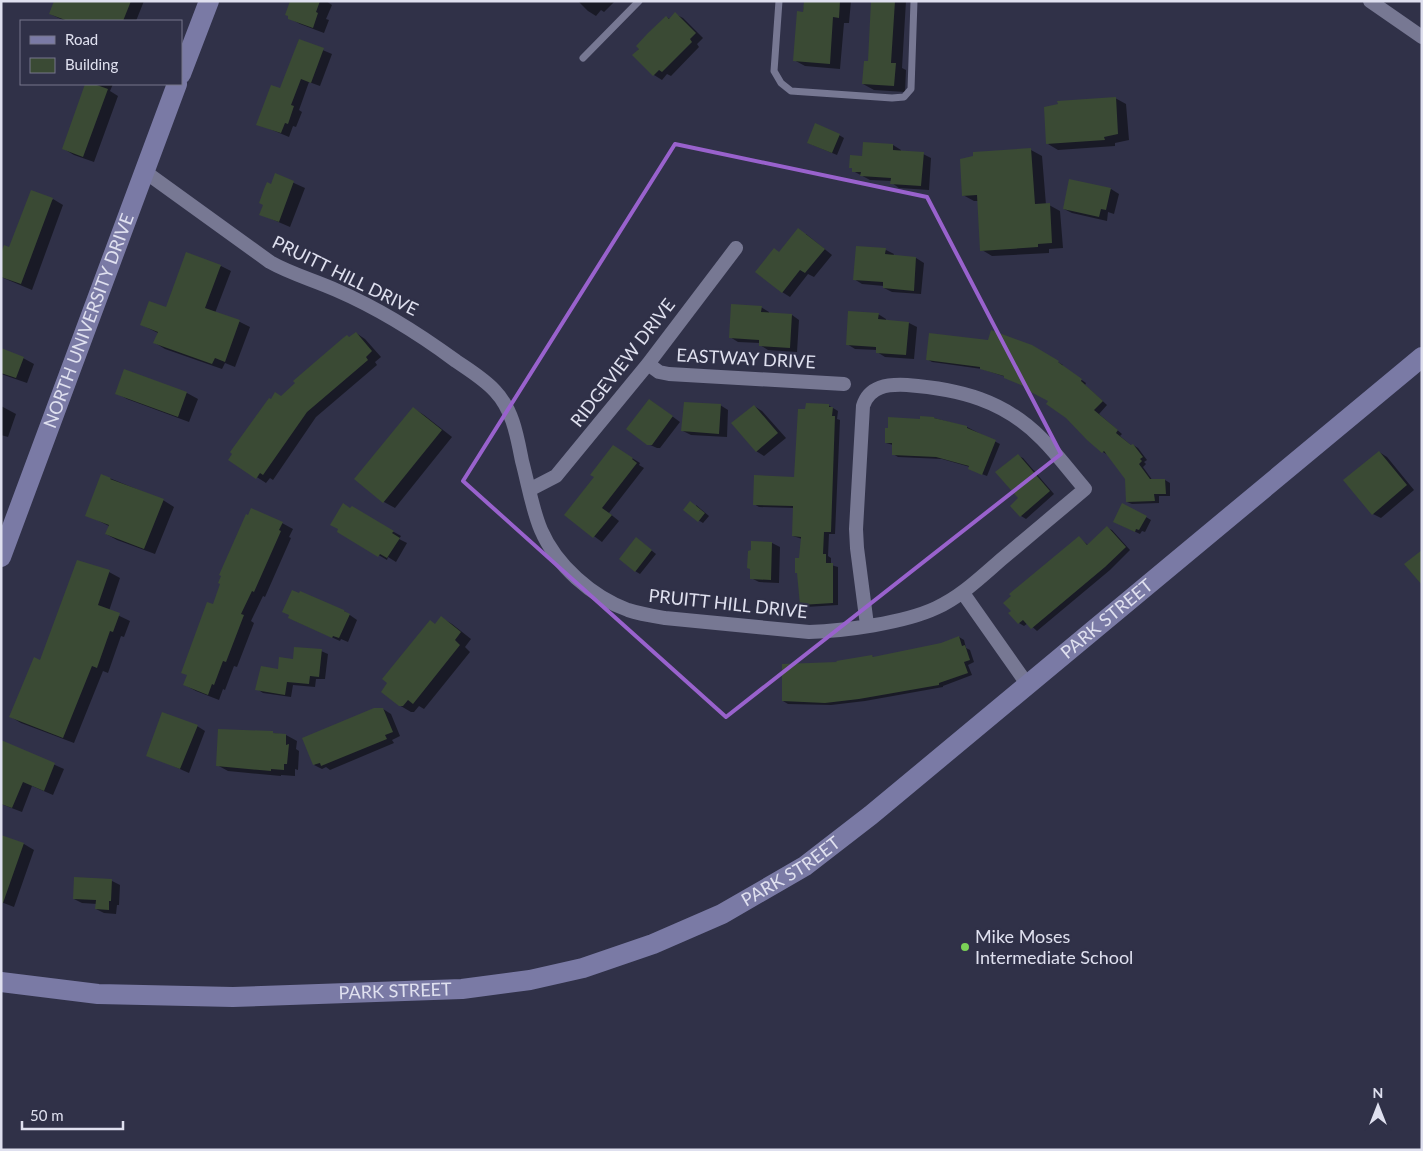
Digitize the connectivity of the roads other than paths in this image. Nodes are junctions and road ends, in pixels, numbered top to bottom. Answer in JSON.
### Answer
{"nodes":[{"id":1,"x":209,"y":1,"type":"edge"},
{"id":2,"x":639,"y":1,"type":"edge"},
{"id":3,"x":778,"y":1,"type":"edge"},
{"id":4,"x":914,"y":1,"type":"edge"},
{"id":5,"x":1370,"y":1,"type":"edge"},
{"id":6,"x":1422,"y":37,"type":"edge"},
{"id":7,"x":583,"y":58,"type":"dead end"},
{"id":8,"x":182,"y":71,"type":"edge"},
{"id":9,"x":177,"y":85,"type":"edge"},
{"id":10,"x":144,"y":171,"type":"junction"},
{"id":11,"x":736,"y":248,"type":"dead end"},
{"id":12,"x":1422,"y":357,"type":"edge"},
{"id":13,"x":648,"y":364,"type":"junction"},
{"id":14,"x":844,"y":384,"type":"dead end"},
{"id":15,"x":530,"y":490,"type":"junction"},
{"id":16,"x":1,"y":557,"type":"edge"},
{"id":17,"x":963,"y":593,"type":"junction"},
{"id":18,"x":867,"y":625,"type":"junction"},
{"id":19,"x":1027,"y":684,"type":"junction"},
{"id":20,"x":1,"y":982,"type":"edge"}],
"edges":[{"from":1,"to":8,"type":"street"},
{"from":2,"to":7,"type":"lane"},
{"from":3,"to":4,"type":"lane"},
{"from":5,"to":6,"type":"street"},
{"from":9,"to":10,"type":"street","name":"NORTH UNIVERSITY DRIVE"},
{"from":10,"to":15,"type":"street","name":"PRUITT HILL DRIVE"},
{"from":10,"to":16,"type":"street","name":"NORTH UNIVERSITY DRIVE"},
{"from":11,"to":13,"type":"street","name":"RIDGEVIEW DRIVE"},
{"from":12,"to":19,"type":"street","name":"PARK STREET"},
{"from":13,"to":14,"type":"street","name":"EASTWAY DRIVE"},
{"from":13,"to":15,"type":"street","name":"RIDGEVIEW DRIVE"},
{"from":15,"to":18,"type":"street","name":"PRUITT HILL DRIVE"},
{"from":17,"to":18,"type":"street","name":"PRUITT HILL DRIVE"},
{"from":17,"to":18,"type":"street","name":"PRUITT HILL DRIVE"},
{"from":17,"to":19,"type":"street"},
{"from":19,"to":20,"type":"street","name":"PARK STREET"}]}
